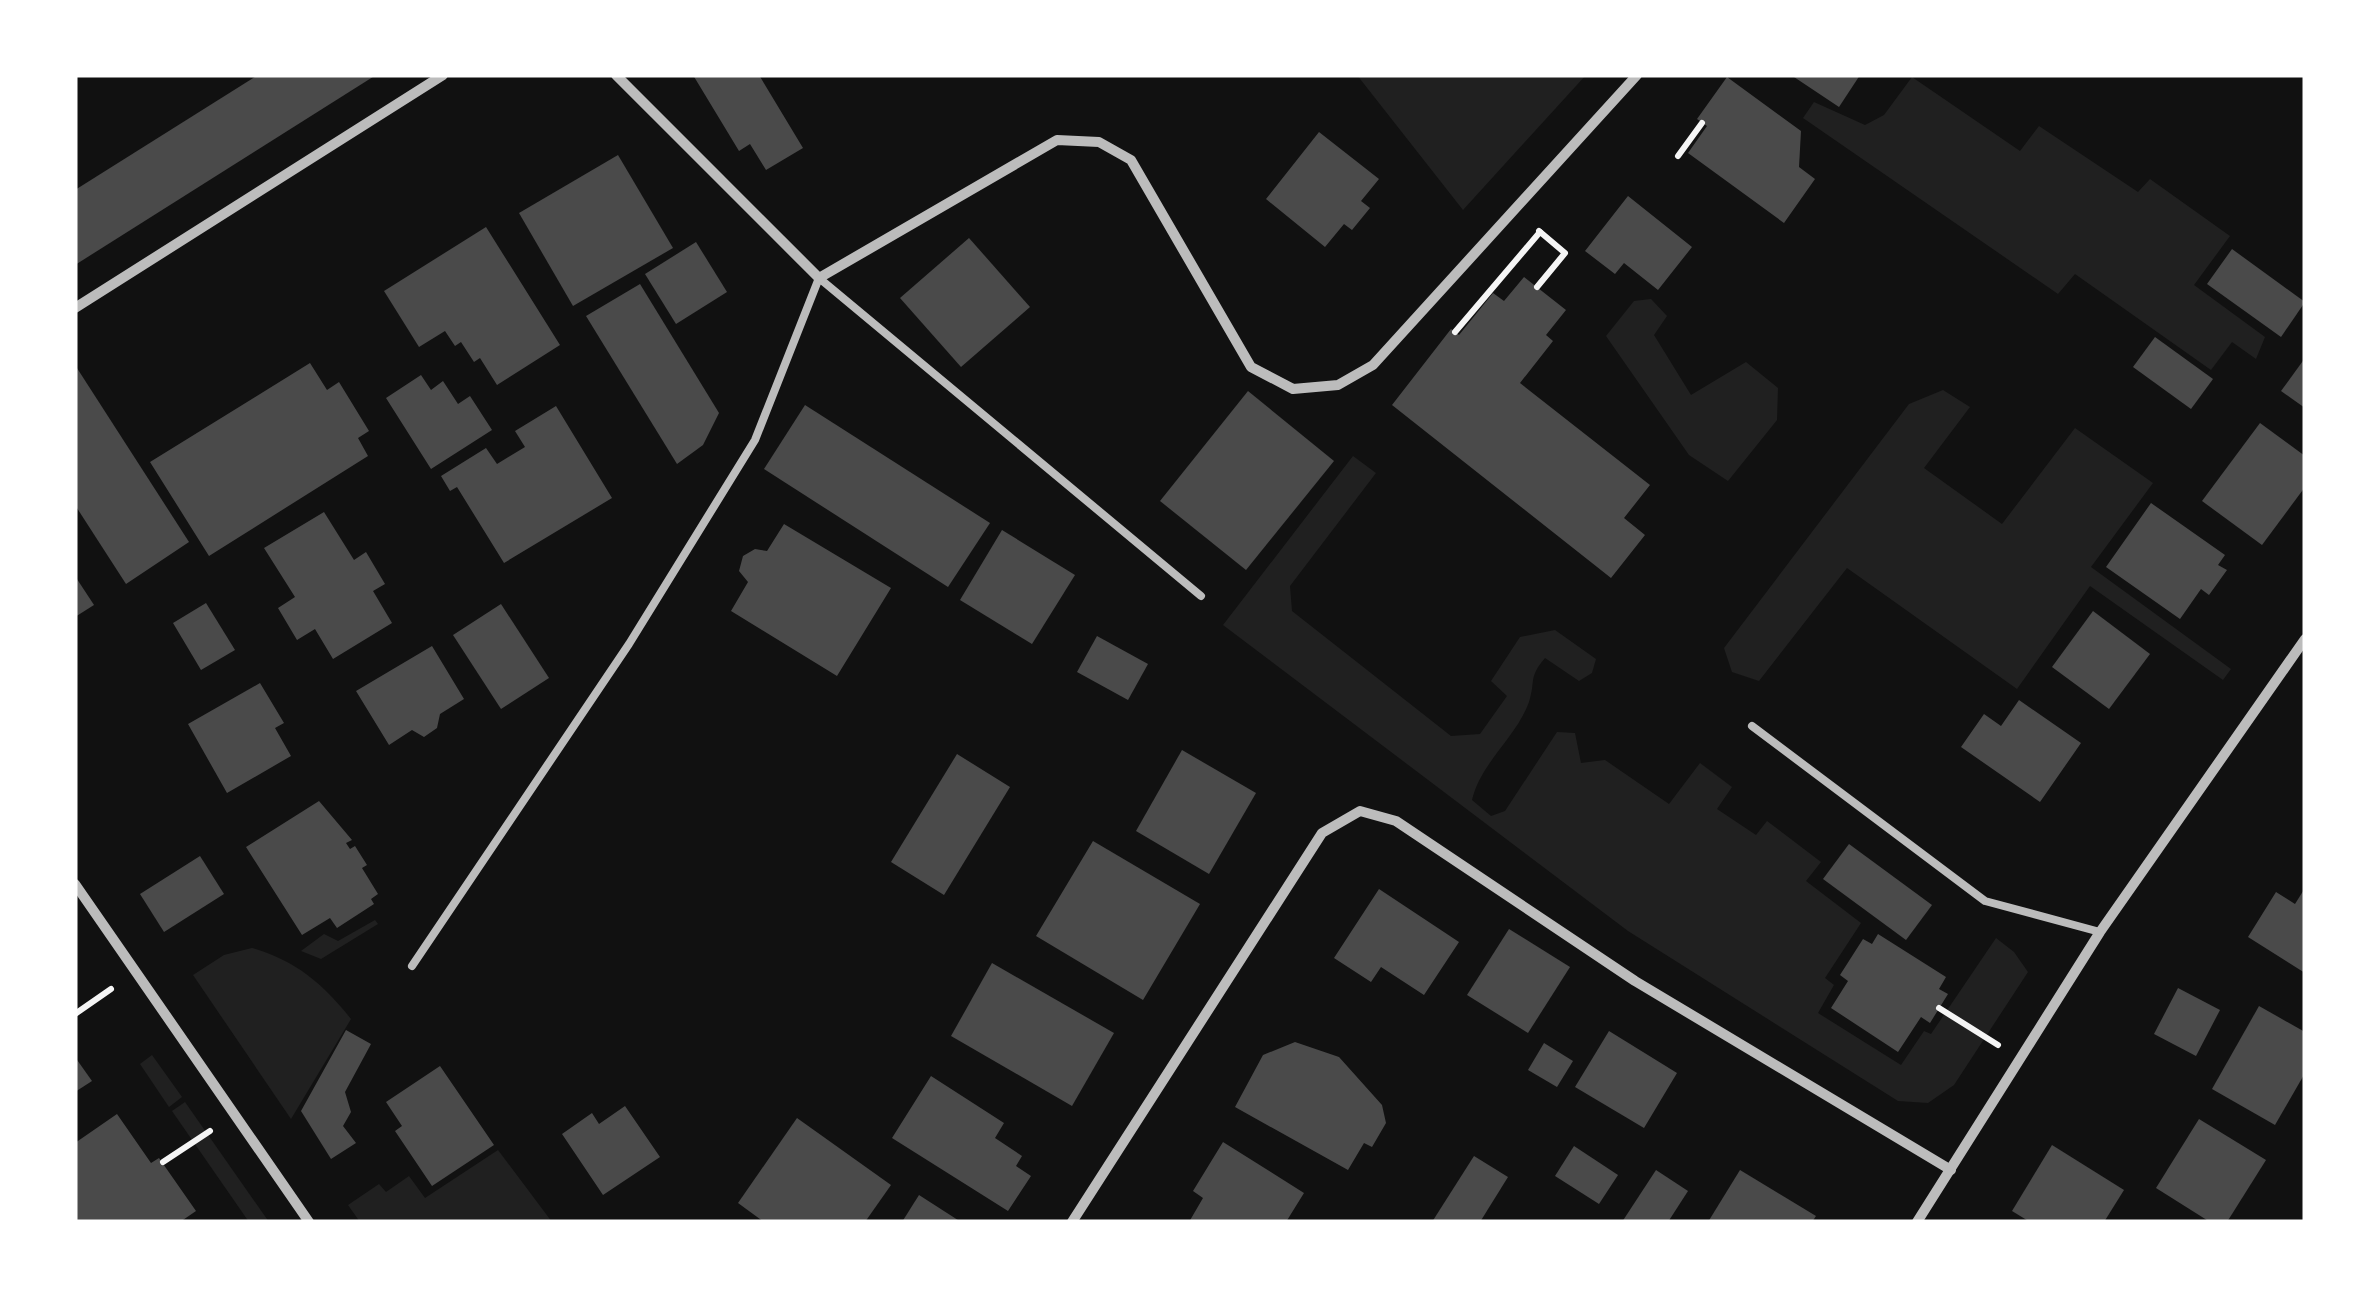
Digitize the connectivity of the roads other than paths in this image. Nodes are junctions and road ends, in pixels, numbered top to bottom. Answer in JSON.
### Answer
{"nodes":[{"id":1,"x":443,"y":75,"type":"edge"},
{"id":2,"x":616,"y":75,"type":"edge"},
{"id":3,"x":1637,"y":75,"type":"edge"},
{"id":4,"x":819,"y":278,"type":"junction"},
{"id":5,"x":75,"y":308,"type":"edge"},
{"id":6,"x":1201,"y":596,"type":"dead end"},
{"id":7,"x":2305,"y":640,"type":"edge"},
{"id":8,"x":1752,"y":726,"type":"dead end"},
{"id":9,"x":75,"y":884,"type":"edge"},
{"id":10,"x":2100,"y":932,"type":"junction"},
{"id":11,"x":412,"y":966,"type":"dead end"},
{"id":12,"x":1951,"y":1170,"type":"junction"},
{"id":13,"x":309,"y":1222,"type":"edge"},
{"id":14,"x":1072,"y":1222,"type":"edge"},
{"id":15,"x":1917,"y":1222,"type":"edge"}],
"edges":[{"from":1,"to":5,"type":"street"},
{"from":2,"to":4,"type":"street"},
{"from":3,"to":4,"type":"street"},
{"from":4,"to":6,"type":"lane"},
{"from":4,"to":11,"type":"lane"},
{"from":7,"to":10,"type":"street"},
{"from":8,"to":10,"type":"lane"},
{"from":9,"to":13,"type":"street"},
{"from":10,"to":12,"type":"street"},
{"from":12,"to":14,"type":"street"},
{"from":12,"to":15,"type":"street"}]}
